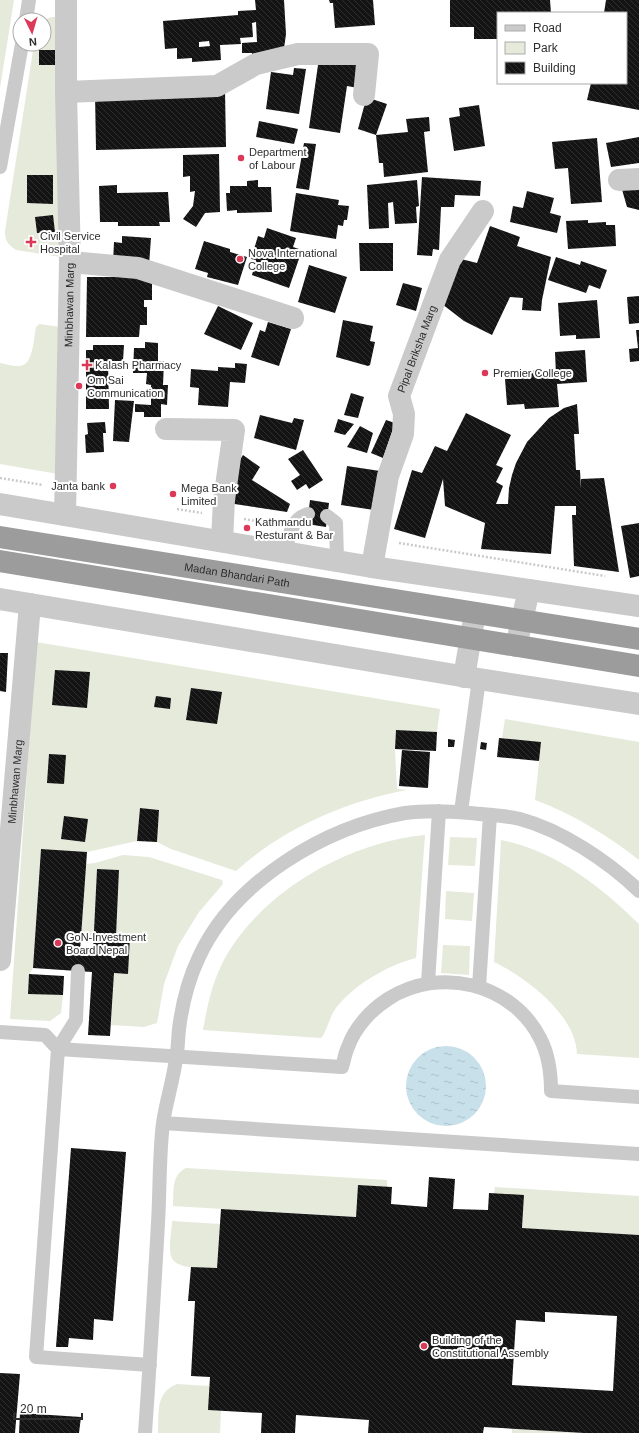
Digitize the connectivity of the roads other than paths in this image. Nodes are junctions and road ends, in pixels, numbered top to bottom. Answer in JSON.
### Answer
{"nodes":[{"id":1,"x":29,"y":0,"type":"edge"},
{"id":2,"x":66,"y":0,"type":"edge"},
{"id":3,"x":27,"y":12,"type":"edge"},
{"id":4,"x":20,"y":52,"type":"edge"},
{"id":5,"x":66,"y":92,"type":"junction"},
{"id":6,"x":364,"y":95,"type":"dead end"},
{"id":7,"x":3,"y":131,"type":"edge"},
{"id":8,"x":0,"y":167,"type":"edge"},
{"id":9,"x":483,"y":211,"type":"dead end"},
{"id":10,"x":70,"y":262,"type":"junction"},
{"id":11,"x":293,"y":318,"type":"dead end"},
{"id":12,"x":166,"y":430,"type":"dead end"},
{"id":13,"x":0,"y":504,"type":"edge"},
{"id":14,"x":308,"y":514,"type":"dead end"},
{"id":15,"x":66,"y":515,"type":"junction"},
{"id":16,"x":327,"y":516,"type":"dead end"},
{"id":17,"x":0,"y":537,"type":"edge"},
{"id":18,"x":222,"y":541,"type":"junction"},
{"id":19,"x":285,"y":552,"type":"junction"},
{"id":20,"x":337,"y":560,"type":"junction"},
{"id":21,"x":0,"y":561,"type":"edge"},
{"id":22,"x":372,"y":567,"type":"junction"},
{"id":23,"x":529,"y":590,"type":"junction"},
{"id":24,"x":0,"y":599,"type":"edge"},
{"id":25,"x":30,"y":604,"type":"junction"},
{"id":26,"x":639,"y":606,"type":"edge"},
{"id":27,"x":474,"y":613,"type":"junction"},
{"id":28,"x":522,"y":620,"type":"junction"},
{"id":29,"x":470,"y":639,"type":"junction"},
{"id":30,"x":639,"y":639,"type":"edge"},
{"id":31,"x":516,"y":646,"type":"junction"},
{"id":32,"x":639,"y":666,"type":"edge"},
{"id":33,"x":471,"y":678,"type":"junction"},
{"id":34,"x":639,"y":704,"type":"edge"},
{"id":35,"x":439,"y":811,"type":"junction"},
{"id":36,"x":461,"y":812,"type":"junction"},
{"id":37,"x":490,"y":815,"type":"junction"},
{"id":38,"x":639,"y":890,"type":"edge"},
{"id":39,"x":0,"y":960,"type":"edge"},
{"id":40,"x":78,"y":971,"type":"dead end"},
{"id":41,"x":428,"y":983,"type":"junction"},
{"id":42,"x":479,"y":987,"type":"junction"},
{"id":43,"x":0,"y":1032,"type":"edge"},
{"id":44,"x":58,"y":1048,"type":"junction"},
{"id":45,"x":177,"y":1057,"type":"junction"},
{"id":46,"x":639,"y":1097,"type":"edge"},
{"id":47,"x":163,"y":1123,"type":"junction"},
{"id":48,"x":639,"y":1154,"type":"edge"},
{"id":49,"x":150,"y":1365,"type":"junction"},
{"id":50,"x":145,"y":1433,"type":"edge"}],
"edges":[{"from":1,"to":3,"type":"lane"},
{"from":2,"to":5,"type":"street","name":"Minbhawan Marg"},
{"from":4,"to":7,"type":"lane"},
{"from":5,"to":6,"type":"street"},
{"from":5,"to":10,"type":"street","name":"Minbhawan Marg"},
{"from":7,"to":8,"type":"lane"},
{"from":9,"to":22,"type":"street","name":"Pipal Briksha Marg"},
{"from":10,"to":11,"type":"street"},
{"from":10,"to":15,"type":"street","name":"Minbhawan Marg"},
{"from":12,"to":18,"type":"street"},
{"from":13,"to":15,"type":"street"},
{"from":14,"to":19,"type":"lane"},
{"from":15,"to":18,"type":"street"},
{"from":16,"to":20,"type":"lane"},
{"from":17,"to":27,"type":"highway","name":"Madan Bhandari Path"},
{"from":18,"to":19,"type":"street"},
{"from":19,"to":20,"type":"street"},
{"from":20,"to":22,"type":"street"},
{"from":21,"to":29,"type":"highway"},
{"from":22,"to":23,"type":"street"},
{"from":23,"to":26,"type":"street"},
{"from":23,"to":28,"type":"street"},
{"from":24,"to":25,"type":"street"},
{"from":25,"to":33,"type":"street"},
{"from":25,"to":39,"type":"street","name":"Minbhawan Marg"},
{"from":27,"to":28,"type":"highway","name":"Madan Bhandari Path"},
{"from":27,"to":29,"type":"street"},
{"from":28,"to":30,"type":"highway","name":"Madan Bhandari Path"},
{"from":28,"to":31,"type":"street"},
{"from":29,"to":31,"type":"highway"},
{"from":29,"to":33,"type":"street"},
{"from":31,"to":32,"type":"highway"},
{"from":33,"to":34,"type":"street"},
{"from":33,"to":36,"type":"lane"},
{"from":35,"to":36,"type":"lane"},
{"from":35,"to":41,"type":"lane"},
{"from":35,"to":45,"type":"lane"},
{"from":36,"to":37,"type":"lane"},
{"from":37,"to":38,"type":"lane"},
{"from":37,"to":42,"type":"lane"},
{"from":40,"to":44,"type":"lane"},
{"from":41,"to":42,"type":"lane"},
{"from":41,"to":45,"type":"lane"},
{"from":42,"to":46,"type":"lane"},
{"from":43,"to":44,"type":"lane"},
{"from":44,"to":45,"type":"lane"},
{"from":44,"to":49,"type":"lane"},
{"from":45,"to":47,"type":"lane"},
{"from":47,"to":48,"type":"lane"},
{"from":47,"to":49,"type":"lane"},
{"from":49,"to":50,"type":"lane"}]}
